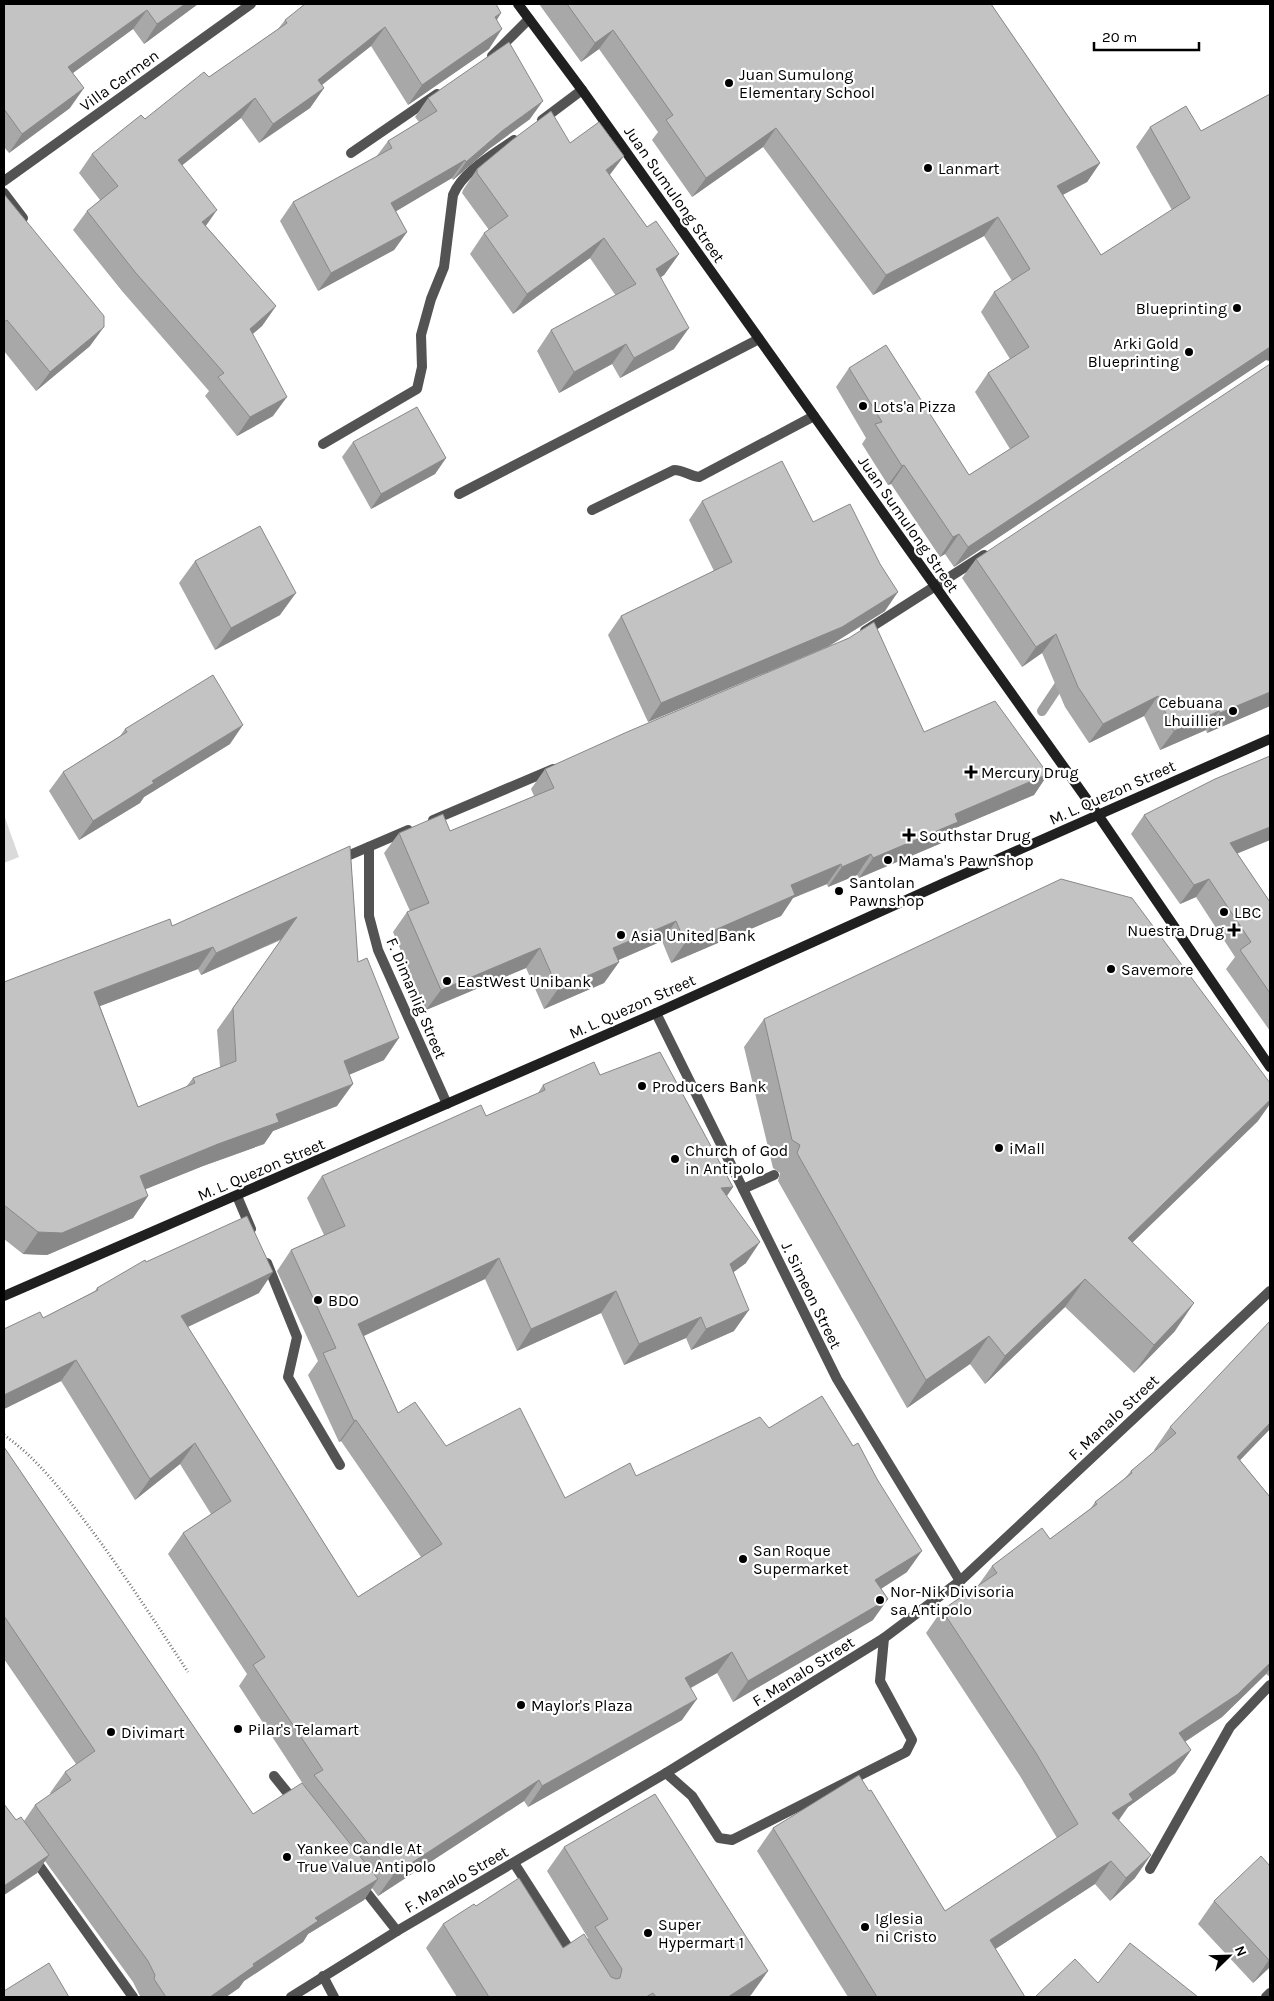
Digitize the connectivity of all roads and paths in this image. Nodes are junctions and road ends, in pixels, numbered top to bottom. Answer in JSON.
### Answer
{"nodes":[{"id":1,"x":251,"y":4,"type":"edge"},
{"id":2,"x":518,"y":4,"type":"edge"},
{"id":3,"x":529,"y":19,"type":"junction"},
{"id":4,"x":480,"y":64,"type":"edge"},
{"id":5,"x":448,"y":86,"type":"edge"},
{"id":6,"x":582,"y":90,"type":"junction"},
{"id":7,"x":351,"y":153,"type":"dead end"},
{"id":8,"x":4,"y":181,"type":"edge"},
{"id":9,"x":4,"y":193,"type":"edge"},
{"id":10,"x":28,"y":224,"type":"edge"},
{"id":11,"x":759,"y":339,"type":"junction"},
{"id":12,"x":814,"y":416,"type":"junction"},
{"id":13,"x":323,"y":444,"type":"dead end"},
{"id":14,"x":459,"y":494,"type":"dead end"},
{"id":15,"x":592,"y":510,"type":"dead end"},
{"id":16,"x":993,"y":549,"type":"edge"},
{"id":17,"x":936,"y":587,"type":"junction"},
{"id":18,"x":856,"y":637,"type":"edge"},
{"id":19,"x":1270,"y":739,"type":"edge"},
{"id":20,"x":560,"y":767,"type":"edge"},
{"id":21,"x":1098,"y":815,"type":"junction"},
{"id":22,"x":369,"y":847,"type":"junction"},
{"id":23,"x":325,"y":865,"type":"edge"},
{"id":24,"x":656,"y":1013,"type":"junction"},
{"id":25,"x":1270,"y":1067,"type":"edge"},
{"id":26,"x":447,"y":1104,"type":"junction"},
{"id":27,"x":774,"y":1176,"type":"dead end"},
{"id":28,"x":743,"y":1189,"type":"junction"},
{"id":29,"x":237,"y":1196,"type":"junction"},
{"id":30,"x":256,"y":1240,"type":"edge"},
{"id":31,"x":264,"y":1258,"type":"edge"},
{"id":32,"x":1270,"y":1291,"type":"edge"},
{"id":33,"x":4,"y":1296,"type":"edge"},
{"id":34,"x":4,"y":1435,"type":"edge"},
{"id":35,"x":340,"y":1465,"type":"dead end"},
{"id":36,"x":960,"y":1581,"type":"junction"},
{"id":37,"x":884,"y":1638,"type":"junction"},
{"id":38,"x":188,"y":1672,"type":"dead end"},
{"id":39,"x":1270,"y":1685,"type":"edge"},
{"id":40,"x":666,"y":1773,"type":"junction"},
{"id":41,"x":274,"y":1776,"type":"dead end"},
{"id":42,"x":305,"y":1814,"type":"edge"},
{"id":43,"x":26,"y":1847,"type":"edge"},
{"id":44,"x":514,"y":1863,"type":"junction"},
{"id":45,"x":1150,"y":1869,"type":"edge"},
{"id":46,"x":354,"y":1876,"type":"edge"},
{"id":47,"x":397,"y":1930,"type":"junction"},
{"id":48,"x":578,"y":1964,"type":"edge"},
{"id":49,"x":323,"y":1976,"type":"junction"},
{"id":50,"x":1270,"y":1993,"type":"edge"},
{"id":51,"x":133,"y":1997,"type":"edge"},
{"id":52,"x":291,"y":1997,"type":"edge"},
{"id":53,"x":334,"y":1997,"type":"edge"},
{"id":54,"x":1266,"y":1997,"type":"edge"}],
"edges":[{"from":1,"to":8,"type":"street","name":"Villa Carmen"},
{"from":2,"to":3,"type":"main road","name":"Juan Sumulong Street"},
{"from":3,"to":4,"type":"street"},
{"from":3,"to":6,"type":"main road","name":"Juan Sumulong Street"},
{"from":5,"to":7,"type":"street"},
{"from":6,"to":11,"type":"main road","name":"Juan Sumulong Street"},
{"from":6,"to":13,"type":"street"},
{"from":9,"to":10,"type":"street"},
{"from":11,"to":12,"type":"main road","name":"Juan Sumulong Street"},
{"from":11,"to":14,"type":"street"},
{"from":12,"to":15,"type":"street"},
{"from":12,"to":17,"type":"main road","name":"Juan Sumulong Street"},
{"from":16,"to":17,"type":"street"},
{"from":17,"to":18,"type":"street"},
{"from":17,"to":21,"type":"main road","name":"Juan Sumulong Street"},
{"from":19,"to":21,"type":"main road","name":"M. L. Quezon Street"},
{"from":20,"to":22,"type":"street"},
{"from":21,"to":24,"type":"main road","name":"M. L. Quezon Street"},
{"from":21,"to":25,"type":"main road","name":"Juan Sumulong Street"},
{"from":22,"to":23,"type":"street"},
{"from":22,"to":26,"type":"street","name":"F. Dimanlig Street"},
{"from":24,"to":26,"type":"main road","name":"M. L. Quezon Street"},
{"from":24,"to":28,"type":"street","name":"J. Simeon Street"},
{"from":26,"to":29,"type":"main road","name":"M. L. Quezon Street"},
{"from":27,"to":28,"type":"street"},
{"from":28,"to":36,"type":"street","name":"J. Simeon Street"},
{"from":29,"to":30,"type":"street"},
{"from":29,"to":33,"type":"main road","name":"M. L. Quezon Street"},
{"from":31,"to":35,"type":"street"},
{"from":32,"to":36,"type":"street","name":"F. Manalo Street"},
{"from":34,"to":38,"type":"path"},
{"from":36,"to":37,"type":"street","name":"F. Manalo Street"},
{"from":37,"to":40,"type":"street","name":"F. Manalo Street"},
{"from":37,"to":40,"type":"street"},
{"from":39,"to":45,"type":"street"},
{"from":40,"to":44,"type":"street","name":"F. Manalo Street"},
{"from":41,"to":42,"type":"street"},
{"from":43,"to":51,"type":"street"},
{"from":44,"to":47,"type":"street","name":"F. Manalo Street"},
{"from":44,"to":48,"type":"street"},
{"from":46,"to":47,"type":"street"},
{"from":47,"to":49,"type":"street","name":"F. Manalo Street"},
{"from":49,"to":52,"type":"street","name":"F. Manalo Street"},
{"from":49,"to":53,"type":"street"},
{"from":50,"to":54,"type":"street"}]}
